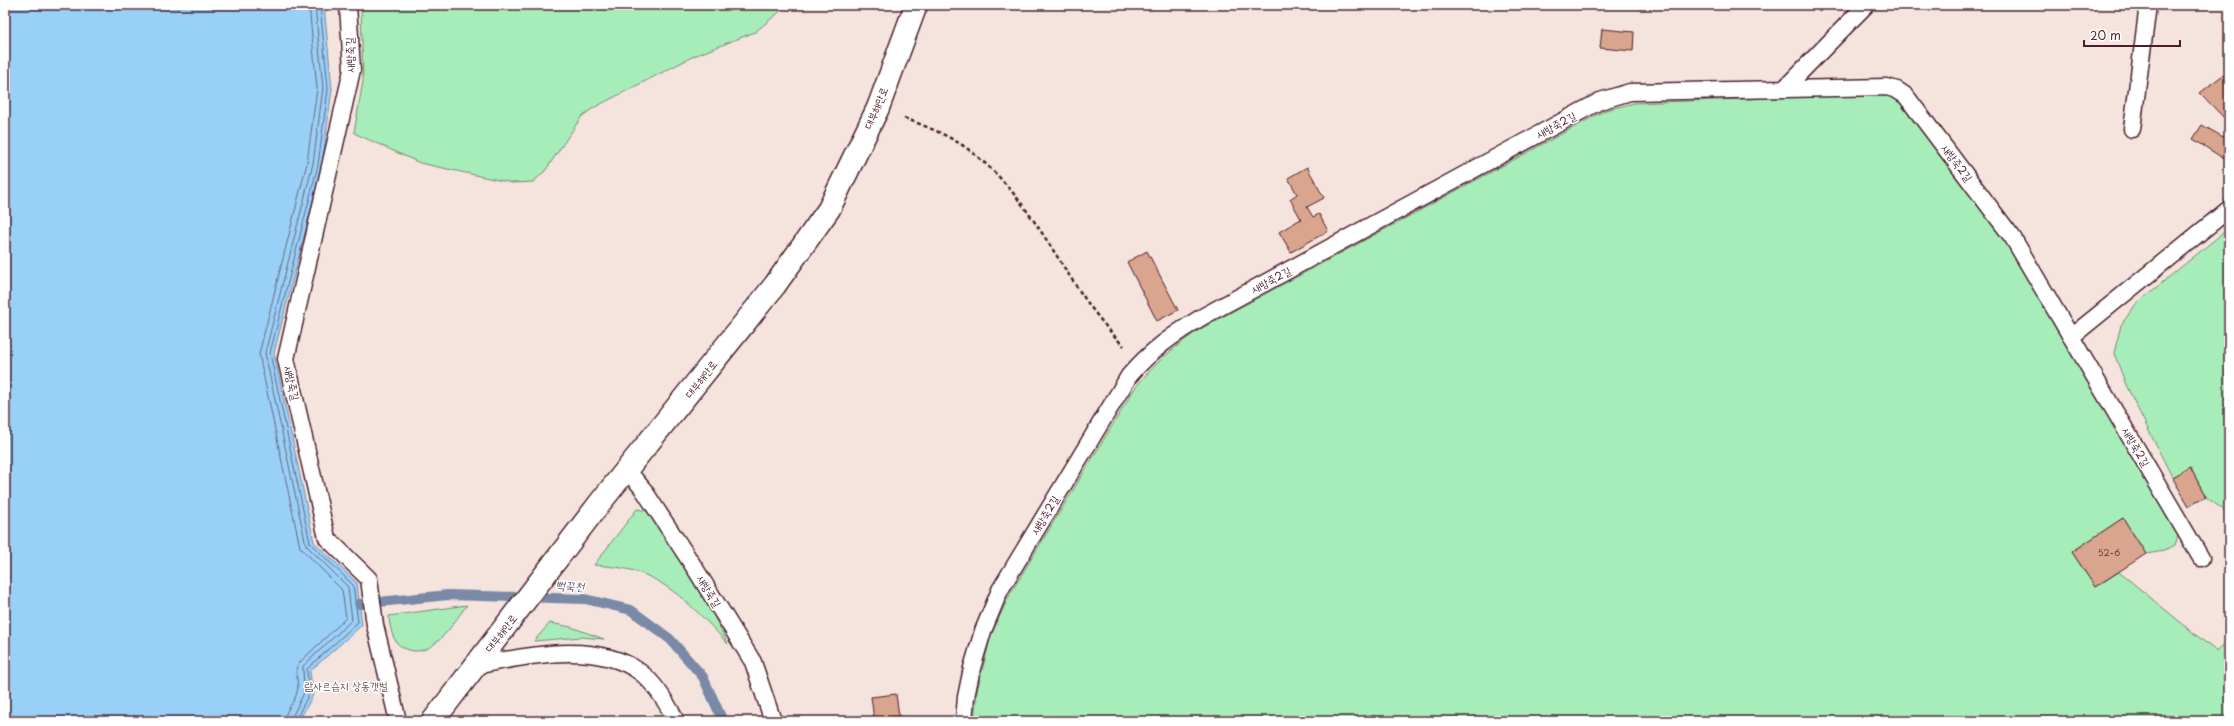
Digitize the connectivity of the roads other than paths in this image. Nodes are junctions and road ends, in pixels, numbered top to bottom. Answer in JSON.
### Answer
{"nodes":[{"id":1,"x":348,"y":5,"type":"edge"},
{"id":2,"x":916,"y":5,"type":"edge"},
{"id":3,"x":1866,"y":5,"type":"edge"},
{"id":4,"x":2148,"y":5,"type":"edge"},
{"id":5,"x":1784,"y":89,"type":"junction"},
{"id":6,"x":2132,"y":129,"type":"dead end"},
{"id":7,"x":2229,"y":209,"type":"edge"},
{"id":8,"x":2071,"y":337,"type":"junction"},
{"id":9,"x":628,"y":471,"type":"junction"},
{"id":10,"x":2201,"y":558,"type":"dead end"},
{"id":11,"x":475,"y":666,"type":"junction"},
{"id":12,"x":398,"y":721,"type":"edge"},
{"id":13,"x":433,"y":721,"type":"edge"},
{"id":14,"x":676,"y":721,"type":"edge"},
{"id":15,"x":773,"y":721,"type":"edge"},
{"id":16,"x":964,"y":721,"type":"edge"}],
"edges":[{"from":1,"to":12,"type":"lane","name":"새방죽길"},
{"from":2,"to":9,"type":"street","name":"대부해안로"},
{"from":3,"to":5,"type":"lane"},
{"from":4,"to":6,"type":"lane"},
{"from":5,"to":8,"type":"lane","name":"새방죽2길"},
{"from":5,"to":16,"type":"lane","name":"새방죽2길"},
{"from":7,"to":8,"type":"lane"},
{"from":8,"to":10,"type":"lane","name":"새방죽2길"},
{"from":9,"to":11,"type":"street","name":"대부해안로"},
{"from":9,"to":15,"type":"lane","name":"새방죽길"},
{"from":11,"to":13,"type":"street","name":"대부해안로"},
{"from":11,"to":14,"type":"lane"}]}
